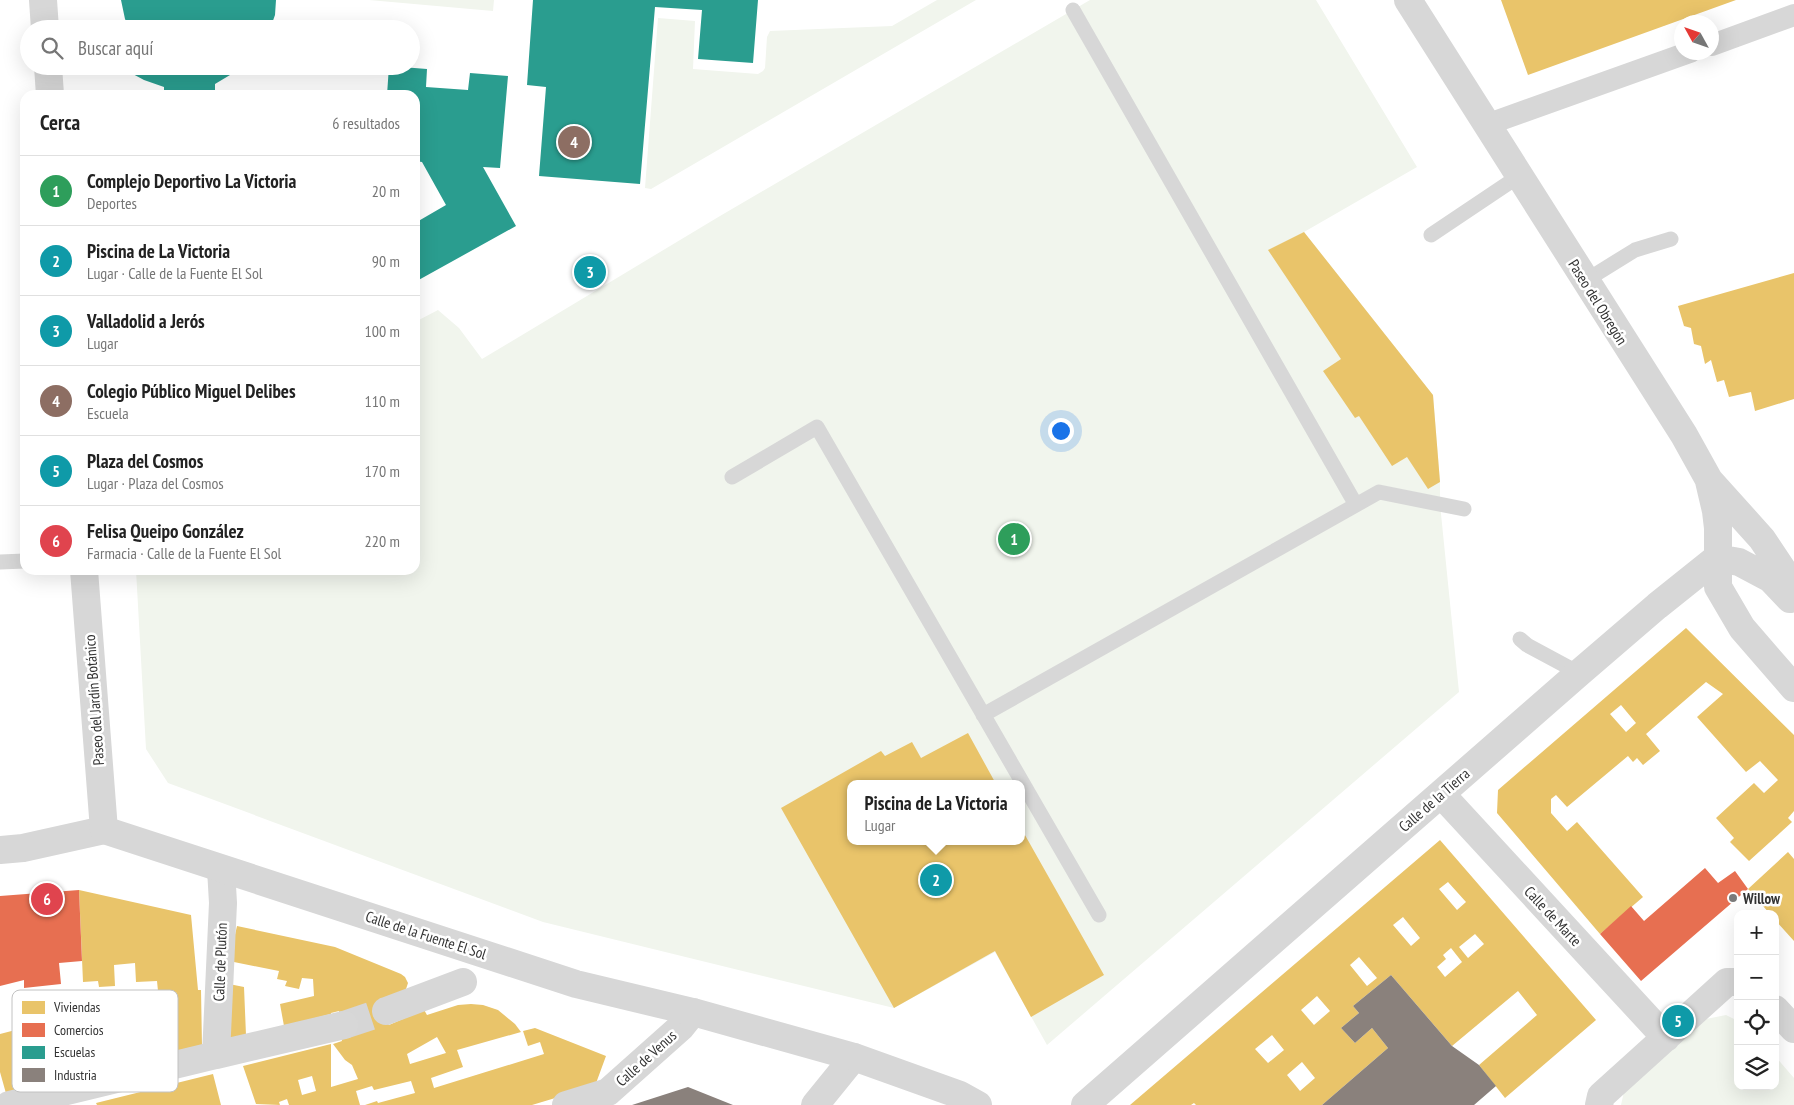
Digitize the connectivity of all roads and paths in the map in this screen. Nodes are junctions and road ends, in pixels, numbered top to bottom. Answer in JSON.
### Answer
{"nodes":[{"id":1,"x":43,"y":0,"type":"edge"},
{"id":2,"x":1408,"y":0,"type":"edge"},
{"id":3,"x":1073,"y":10,"type":"dead end"},
{"id":4,"x":1794,"y":15,"type":"edge"},
{"id":5,"x":44,"y":20,"type":"edge"},
{"id":6,"x":1719,"y":42,"type":"edge"},
{"id":7,"x":1674,"y":58,"type":"edge"},
{"id":8,"x":49,"y":75,"type":"edge"},
{"id":9,"x":50,"y":90,"type":"edge"},
{"id":10,"x":1486,"y":125,"type":"junction"},
{"id":11,"x":1519,"y":176,"type":"junction"},
{"id":12,"x":1432,"y":235,"type":"dead end"},
{"id":13,"x":1671,"y":239,"type":"dead end"},
{"id":14,"x":1585,"y":281,"type":"junction"},
{"id":15,"x":732,"y":477,"type":"dead end"},
{"id":16,"x":1709,"y":480,"type":"junction"},
{"id":17,"x":1356,"y":504,"type":"junction"},
{"id":18,"x":1464,"y":509,"type":"dead end"},
{"id":19,"x":1717,"y":558,"type":"junction"},
{"id":20,"x":20,"y":561,"type":"edge"},
{"id":21,"x":0,"y":562,"type":"edge"},
{"id":22,"x":84,"y":575,"type":"edge"},
{"id":23,"x":1794,"y":587,"type":"edge"},
{"id":24,"x":1794,"y":602,"type":"edge"},
{"id":25,"x":1520,"y":638,"type":"dead end"},
{"id":26,"x":1578,"y":673,"type":"junction"},
{"id":27,"x":1794,"y":688,"type":"edge"},
{"id":28,"x":983,"y":715,"type":"junction"},
{"id":29,"x":1021,"y":780,"type":"edge"},
{"id":30,"x":1025,"y":787,"type":"edge"},
{"id":31,"x":1441,"y":794,"type":"junction"},
{"id":32,"x":104,"y":830,"type":"junction"},
{"id":33,"x":0,"y":850,"type":"edge"},
{"id":34,"x":221,"y":869,"type":"junction"},
{"id":35,"x":1099,"y":915,"type":"dead end"},
{"id":36,"x":463,"y":982,"type":"dead end"},
{"id":37,"x":1734,"y":982,"type":"edge"},
{"id":38,"x":386,"y":1011,"type":"tunnel mouth"},
{"id":39,"x":693,"y":1012,"type":"junction"},
{"id":40,"x":1779,"y":1013,"type":"edge"},
{"id":41,"x":344,"y":1026,"type":"tunnel mouth"},
{"id":42,"x":1794,"y":1029,"type":"edge"},
{"id":43,"x":1666,"y":1038,"type":"junction"},
{"id":44,"x":216,"y":1054,"type":"junction"},
{"id":45,"x":854,"y":1057,"type":"junction"},
{"id":46,"x":178,"y":1063,"type":"edge"},
{"id":47,"x":62,"y":1092,"type":"edge"},
{"id":48,"x":9,"y":1105,"type":"edge"},
{"id":49,"x":566,"y":1105,"type":"edge"},
{"id":50,"x":815,"y":1105,"type":"edge"},
{"id":51,"x":978,"y":1105,"type":"edge"},
{"id":52,"x":1085,"y":1105,"type":"edge"},
{"id":53,"x":1599,"y":1105,"type":"edge"}],
"edges":[{"from":1,"to":5,"type":"street"},
{"from":2,"to":10,"type":"street","name":"Paseo del Obregón"},
{"from":3,"to":17,"type":"lane"},
{"from":4,"to":6,"type":"street"},
{"from":7,"to":10,"type":"street"},
{"from":8,"to":9,"type":"street"},
{"from":10,"to":11,"type":"street","name":"Paseo del Obregón"},
{"from":11,"to":12,"type":"lane"},
{"from":11,"to":14,"type":"street","name":"Paseo del Obregón"},
{"from":13,"to":14,"type":"lane"},
{"from":14,"to":16,"type":"street","name":"Paseo del Obregón"},
{"from":15,"to":28,"type":"lane"},
{"from":16,"to":19,"type":"street"},
{"from":16,"to":23,"type":"street"},
{"from":17,"to":18,"type":"lane"},
{"from":17,"to":28,"type":"lane"},
{"from":19,"to":24,"type":"street"},
{"from":19,"to":26,"type":"street","name":"Calle de la Tierra"},
{"from":19,"to":27,"type":"street"},
{"from":20,"to":21,"type":"lane"},
{"from":22,"to":32,"type":"street","name":"Paseo del Jardín Botánico"},
{"from":25,"to":26,"type":"lane"},
{"from":26,"to":31,"type":"street","name":"Calle de la Tierra"},
{"from":28,"to":29,"type":"lane"},
{"from":30,"to":35,"type":"lane"},
{"from":31,"to":43,"type":"street","name":"Calle de Marte"},
{"from":31,"to":52,"type":"street","name":"Calle de la Tierra"},
{"from":32,"to":33,"type":"street"},
{"from":32,"to":34,"type":"street","name":"Calle de la Fuente El Sol"},
{"from":34,"to":39,"type":"street","name":"Calle de la Fuente El Sol"},
{"from":34,"to":44,"type":"street","name":"Calle de Plutón"},
{"from":36,"to":38,"type":"street"},
{"from":37,"to":43,"type":"street"},
{"from":39,"to":45,"type":"street","name":"Calle de la Fuente El Sol"},
{"from":39,"to":49,"type":"street","name":"Calle de Venus"},
{"from":40,"to":42,"type":"street"},
{"from":41,"to":44,"type":"street"},
{"from":43,"to":53,"type":"street"},
{"from":44,"to":46,"type":"street"},
{"from":45,"to":50,"type":"street"},
{"from":45,"to":51,"type":"street","name":"Calle de la Fuente El Sol"},
{"from":47,"to":48,"type":"street"}]}
